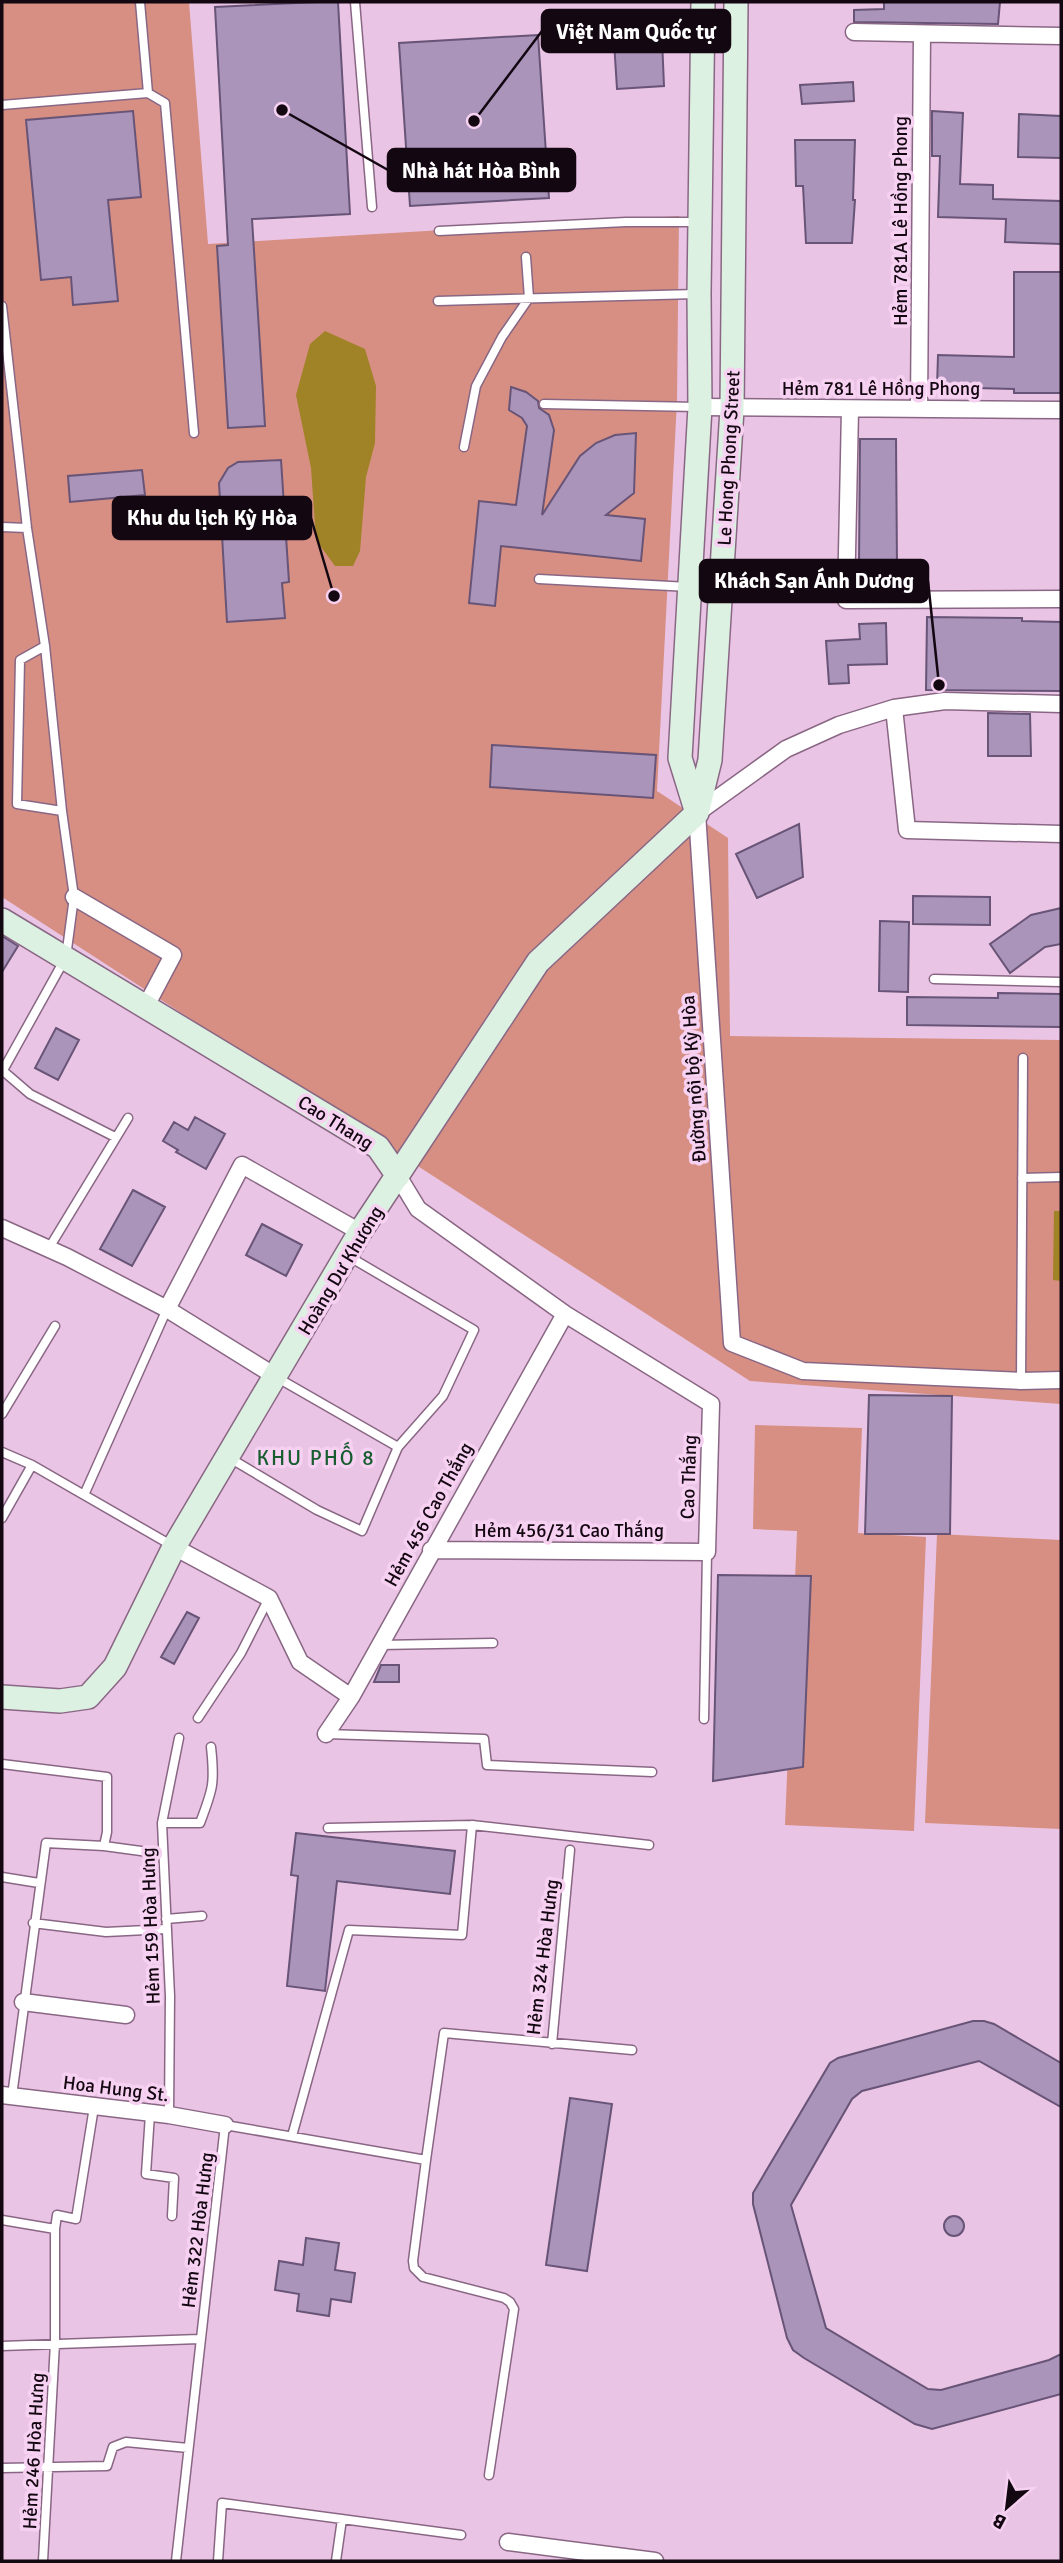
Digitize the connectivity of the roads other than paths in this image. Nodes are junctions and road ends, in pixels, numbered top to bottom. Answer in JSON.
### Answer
{"nodes":[{"id":1,"x":140,"y":2,"type":"edge"},
{"id":2,"x":355,"y":2,"type":"edge"},
{"id":3,"x":703,"y":2,"type":"edge"},
{"id":4,"x":736,"y":2,"type":"edge"},
{"id":5,"x":854,"y":32,"type":"dead end"},
{"id":6,"x":922,"y":34,"type":"junction"},
{"id":7,"x":1061,"y":36,"type":"edge"},
{"id":8,"x":148,"y":93,"type":"junction"},
{"id":9,"x":2,"y":105,"type":"edge"},
{"id":10,"x":372,"y":207,"type":"dead end"},
{"id":11,"x":700,"y":222,"type":"junction"},
{"id":12,"x":439,"y":231,"type":"dead end"},
{"id":13,"x":526,"y":257,"type":"dead end"},
{"id":14,"x":699,"y":294,"type":"junction"},
{"id":15,"x":529,"y":298,"type":"junction"},
{"id":16,"x":438,"y":301,"type":"dead end"},
{"id":17,"x":2,"y":306,"type":"edge"},
{"id":18,"x":544,"y":404,"type":"dead end"},
{"id":19,"x":700,"y":407,"type":"junction"},
{"id":20,"x":919,"y":408,"type":"junction"},
{"id":21,"x":732,"y":409,"type":"junction"},
{"id":22,"x":850,"y":410,"type":"junction"},
{"id":23,"x":1061,"y":410,"type":"edge"},
{"id":24,"x":194,"y":433,"type":"dead end"},
{"id":25,"x":464,"y":447,"type":"dead end"},
{"id":26,"x":2,"y":527,"type":"edge"},
{"id":27,"x":27,"y":528,"type":"junction"},
{"id":28,"x":539,"y":579,"type":"dead end"},
{"id":29,"x":688,"y":587,"type":"junction"},
{"id":30,"x":1061,"y":599,"type":"edge"},
{"id":31,"x":46,"y":646,"type":"junction"},
{"id":32,"x":1061,"y":704,"type":"edge"},
{"id":33,"x":894,"y":708,"type":"junction"},
{"id":34,"x":62,"y":811,"type":"junction"},
{"id":35,"x":697,"y":813,"type":"junction"},
{"id":36,"x":1061,"y":834,"type":"edge"},
{"id":37,"x":74,"y":897,"type":"junction"},
{"id":38,"x":2,"y":920,"type":"edge"},
{"id":39,"x":65,"y":957,"type":"junction"},
{"id":40,"x":934,"y":979,"type":"dead end"},
{"id":41,"x":1061,"y":982,"type":"edge"},
{"id":42,"x":146,"y":1006,"type":"junction"},
{"id":43,"x":1023,"y":1058,"type":"dead end"},
{"id":44,"x":2,"y":1071,"type":"edge"},
{"id":45,"x":128,"y":1118,"type":"dead end"},
{"id":46,"x":115,"y":1137,"type":"junction"},
{"id":47,"x":398,"y":1176,"type":"junction"},
{"id":48,"x":1061,"y":1177,"type":"edge"},
{"id":49,"x":1022,"y":1178,"type":"junction"},
{"id":50,"x":2,"y":1228,"type":"edge"},
{"id":51,"x":360,"y":1232,"type":"junction"},
{"id":52,"x":48,"y":1248,"type":"junction"},
{"id":53,"x":348,"y":1256,"type":"junction"},
{"id":54,"x":167,"y":1309,"type":"junction"},
{"id":55,"x":565,"y":1314,"type":"junction"},
{"id":56,"x":55,"y":1326,"type":"dead end"},
{"id":57,"x":275,"y":1376,"type":"junction"},
{"id":58,"x":1061,"y":1380,"type":"edge"},
{"id":59,"x":1021,"y":1381,"type":"junction"},
{"id":60,"x":2,"y":1414,"type":"edge"},
{"id":61,"x":398,"y":1447,"type":"junction"},
{"id":62,"x":2,"y":1452,"type":"edge"},
{"id":63,"x":228,"y":1457,"type":"junction"},
{"id":64,"x":32,"y":1465,"type":"junction"},
{"id":65,"x":84,"y":1495,"type":"junction"},
{"id":66,"x":2,"y":1518,"type":"edge"},
{"id":67,"x":174,"y":1547,"type":"junction"},
{"id":68,"x":431,"y":1550,"type":"junction"},
{"id":69,"x":707,"y":1552,"type":"junction"},
{"id":70,"x":269,"y":1598,"type":"junction"},
{"id":71,"x":493,"y":1643,"type":"dead end"},
{"id":72,"x":379,"y":1645,"type":"junction"},
{"id":73,"x":351,"y":1696,"type":"junction"},
{"id":74,"x":2,"y":1697,"type":"edge"},
{"id":75,"x":198,"y":1718,"type":"dead end"},
{"id":76,"x":704,"y":1719,"type":"dead end"},
{"id":77,"x":326,"y":1734,"type":"joint"},
{"id":78,"x":179,"y":1738,"type":"dead end"},
{"id":79,"x":211,"y":1747,"type":"dead end"},
{"id":80,"x":2,"y":1764,"type":"edge"},
{"id":81,"x":652,"y":1772,"type":"dead end"},
{"id":82,"x":162,"y":1823,"type":"junction"},
{"id":83,"x":472,"y":1825,"type":"junction"},
{"id":84,"x":328,"y":1828,"type":"dead end"},
{"id":85,"x":104,"y":1846,"type":"junction"},
{"id":86,"x":649,"y":1846,"type":"dead end"},
{"id":87,"x":570,"y":1850,"type":"dead end"},
{"id":88,"x":163,"y":1854,"type":"junction"},
{"id":89,"x":2,"y":1877,"type":"edge"},
{"id":90,"x":39,"y":1884,"type":"junction"},
{"id":91,"x":202,"y":1916,"type":"dead end"},
{"id":92,"x":166,"y":1919,"type":"junction"},
{"id":93,"x":33,"y":1923,"type":"junction"},
{"id":94,"x":167,"y":1929,"type":"junction"},
{"id":95,"x":23,"y":2001,"type":"junction"},
{"id":96,"x":126,"y":2014,"type":"dead end"},
{"id":97,"x":552,"y":2044,"type":"junction"},
{"id":98,"x":632,"y":2050,"type":"dead end"},
{"id":99,"x":7,"y":2096,"type":"edge"},
{"id":100,"x":94,"y":2107,"type":"junction"},
{"id":101,"x":149,"y":2114,"type":"junction"},
{"id":102,"x":169,"y":2115,"type":"junction"},
{"id":103,"x":225,"y":2124,"type":"junction"},
{"id":104,"x":292,"y":2136,"type":"junction"},
{"id":105,"x":426,"y":2160,"type":"junction"},
{"id":106,"x":172,"y":2216,"type":"dead end"},
{"id":107,"x":2,"y":2220,"type":"edge"},
{"id":108,"x":55,"y":2229,"type":"junction"},
{"id":109,"x":199,"y":2339,"type":"junction"},
{"id":110,"x":55,"y":2343,"type":"junction"},
{"id":111,"x":2,"y":2346,"type":"edge"},
{"id":112,"x":188,"y":2448,"type":"junction"},
{"id":113,"x":48,"y":2466,"type":"junction"},
{"id":114,"x":2,"y":2468,"type":"edge"},
{"id":115,"x":489,"y":2475,"type":"dead end"},
{"id":116,"x":342,"y":2519,"type":"junction"},
{"id":117,"x":461,"y":2535,"type":"dead end"},
{"id":118,"x":508,"y":2542,"type":"dead end"},
{"id":119,"x":626,"y":2559,"type":"edge"},
{"id":120,"x":43,"y":2561,"type":"edge"},
{"id":121,"x":176,"y":2561,"type":"edge"},
{"id":122,"x":218,"y":2561,"type":"edge"},
{"id":123,"x":336,"y":2561,"type":"edge"},
{"id":124,"x":655,"y":2561,"type":"edge"}],
"edges":[{"from":1,"to":8,"type":"lane"},
{"from":2,"to":10,"type":"lane"},
{"from":3,"to":11,"type":"street","name":"Le Hong Phong Street"},
{"from":4,"to":21,"type":"street","name":"Le Hong Phong Street"},
{"from":5,"to":6,"type":"street"},
{"from":6,"to":7,"type":"street"},
{"from":6,"to":20,"type":"street","name":"Hẻm 781A Lê Hồng Phong"},
{"from":8,"to":9,"type":"lane"},
{"from":8,"to":24,"type":"lane"},
{"from":11,"to":12,"type":"lane"},
{"from":11,"to":14,"type":"street","name":"Le Hong Phong Street"},
{"from":13,"to":15,"type":"lane"},
{"from":14,"to":15,"type":"lane"},
{"from":14,"to":19,"type":"street","name":"Le Hong Phong Street"},
{"from":15,"to":16,"type":"lane"},
{"from":15,"to":25,"type":"lane"},
{"from":17,"to":27,"type":"lane"},
{"from":18,"to":19,"type":"lane"},
{"from":19,"to":21,"type":"street","name":"Hẻm 781 Lê Hồng Phong"},
{"from":19,"to":29,"type":"street","name":"Le Hong Phong Street"},
{"from":20,"to":22,"type":"street","name":"Hẻm 781 Lê Hồng Phong"},
{"from":20,"to":23,"type":"street","name":"Hẻm 781 Lê Hồng Phong"},
{"from":21,"to":22,"type":"street","name":"Hẻm 781 Lê Hồng Phong"},
{"from":21,"to":35,"type":"street","name":"Le Hong Phong Street"},
{"from":22,"to":30,"type":"street"},
{"from":26,"to":27,"type":"lane"},
{"from":27,"to":31,"type":"lane"},
{"from":28,"to":29,"type":"lane"},
{"from":29,"to":35,"type":"street","name":"Le Hong Phong Street"},
{"from":31,"to":34,"type":"lane"},
{"from":31,"to":34,"type":"lane"},
{"from":32,"to":33,"type":"street"},
{"from":33,"to":35,"type":"street"},
{"from":33,"to":36,"type":"street"},
{"from":34,"to":37,"type":"lane"},
{"from":35,"to":47,"type":"street","name":"Hoàng Dư Khương"},
{"from":35,"to":59,"type":"street","name":"Đường nội bộ Kỳ Hòa"},
{"from":37,"to":39,"type":"lane"},
{"from":37,"to":42,"type":"street"},
{"from":38,"to":39,"type":"street","name":"Cao Thang"},
{"from":39,"to":42,"type":"street","name":"Cao Thang"},
{"from":39,"to":44,"type":"lane"},
{"from":40,"to":41,"type":"lane"},
{"from":42,"to":47,"type":"street","name":"Cao Thang"},
{"from":43,"to":49,"type":"lane"},
{"from":44,"to":46,"type":"lane"},
{"from":45,"to":46,"type":"lane"},
{"from":46,"to":52,"type":"lane"},
{"from":47,"to":51,"type":"street","name":"Hoàng Dư Khương"},
{"from":47,"to":55,"type":"street","name":"Cao Thang"},
{"from":48,"to":49,"type":"lane"},
{"from":49,"to":59,"type":"lane"},
{"from":50,"to":52,"type":"street"},
{"from":51,"to":53,"type":"street","name":"Hoàng Dư Khương"},
{"from":51,"to":54,"type":"street"},
{"from":52,"to":54,"type":"street"},
{"from":53,"to":57,"type":"street","name":"Hoàng Dư Khương"},
{"from":53,"to":61,"type":"lane"},
{"from":54,"to":57,"type":"street"},
{"from":54,"to":65,"type":"lane"},
{"from":55,"to":68,"type":"street","name":"Hẻm 456 Cao Thắng"},
{"from":55,"to":69,"type":"street","name":"Cao Thang"},
{"from":56,"to":60,"type":"lane"},
{"from":57,"to":61,"type":"lane"},
{"from":57,"to":63,"type":"street","name":"Hoàng Dư Khương"},
{"from":58,"to":59,"type":"street"},
{"from":61,"to":63,"type":"lane"},
{"from":62,"to":64,"type":"lane"},
{"from":63,"to":67,"type":"street","name":"Hoàng Dư Khương"},
{"from":64,"to":65,"type":"lane"},
{"from":64,"to":66,"type":"lane"},
{"from":65,"to":67,"type":"lane"},
{"from":67,"to":70,"type":"street"},
{"from":67,"to":74,"type":"street","name":"Hoàng Dư Khương"},
{"from":68,"to":69,"type":"street","name":"Hẻm 456/31 Cao Thắng"},
{"from":68,"to":72,"type":"street","name":"Hẻm 456 Cao Thắng"},
{"from":69,"to":76,"type":"lane"},
{"from":70,"to":73,"type":"street"},
{"from":70,"to":75,"type":"lane"},
{"from":71,"to":72,"type":"lane"},
{"from":72,"to":73,"type":"street","name":"Hẻm 456 Cao Thắng"},
{"from":73,"to":77,"type":"street","name":"Hẻm 456 Cao Thắng"},
{"from":77,"to":81,"type":"lane"},
{"from":78,"to":82,"type":"lane","name":"Hẻm 159 Hòa Hưng"},
{"from":79,"to":82,"type":"lane"},
{"from":80,"to":85,"type":"lane"},
{"from":82,"to":88,"type":"lane","name":"Hẻm 159 Hòa Hưng"},
{"from":83,"to":84,"type":"lane"},
{"from":83,"to":86,"type":"lane"},
{"from":83,"to":104,"type":"lane"},
{"from":85,"to":88,"type":"lane"},
{"from":85,"to":90,"type":"lane"},
{"from":87,"to":97,"type":"lane","name":"Hẻm 324 Hòa Hưng"},
{"from":88,"to":92,"type":"lane","name":"Hẻm 159 Hòa Hưng"},
{"from":89,"to":90,"type":"lane"},
{"from":90,"to":93,"type":"lane"},
{"from":91,"to":92,"type":"lane"},
{"from":92,"to":94,"type":"lane","name":"Hẻm 159 Hòa Hưng"},
{"from":93,"to":94,"type":"lane"},
{"from":93,"to":95,"type":"lane"},
{"from":94,"to":102,"type":"lane","name":"Hẻm 159 Hòa Hưng"},
{"from":95,"to":96,"type":"street"},
{"from":95,"to":99,"type":"lane"},
{"from":97,"to":98,"type":"lane"},
{"from":97,"to":105,"type":"lane","name":"Hẻm 324 Hòa Hưng"},
{"from":99,"to":100,"type":"street","name":"Hoa Hung St."},
{"from":100,"to":101,"type":"street","name":"Hoa Hung St."},
{"from":100,"to":108,"type":"lane"},
{"from":101,"to":102,"type":"street","name":"Hoa Hung St."},
{"from":101,"to":106,"type":"lane"},
{"from":102,"to":103,"type":"street","name":"Hoa Hung St."},
{"from":103,"to":104,"type":"lane"},
{"from":103,"to":109,"type":"lane","name":"Hẻm 322 Hòa Hưng"},
{"from":104,"to":105,"type":"lane"},
{"from":105,"to":115,"type":"lane","name":"Hẻm 324 Hòa Hưng"},
{"from":107,"to":108,"type":"lane"},
{"from":108,"to":110,"type":"lane"},
{"from":109,"to":110,"type":"lane","name":"Hẻm 246 Hòa Hưng"},
{"from":109,"to":112,"type":"lane","name":"Hẻm 322 Hòa Hưng"},
{"from":110,"to":111,"type":"lane","name":"Hẻm 246 Hòa Hưng"},
{"from":110,"to":113,"type":"lane","name":"Hẻm 246 Hòa Hưng"},
{"from":112,"to":113,"type":"lane"},
{"from":112,"to":121,"type":"lane","name":"Hẻm 322 Hòa Hưng"},
{"from":113,"to":114,"type":"lane"},
{"from":113,"to":120,"type":"lane","name":"Hẻm 246 Hòa Hưng"},
{"from":116,"to":117,"type":"lane"},
{"from":116,"to":122,"type":"lane"},
{"from":116,"to":123,"type":"lane"},
{"from":118,"to":119,"type":"street"},
{"from":119,"to":124,"type":"street"}]}
